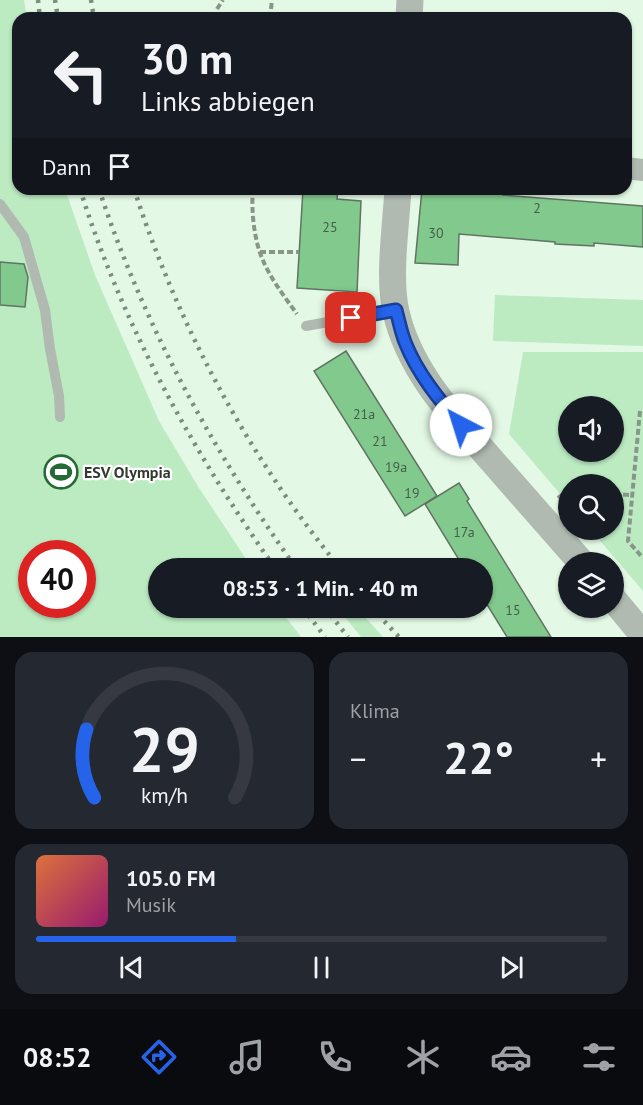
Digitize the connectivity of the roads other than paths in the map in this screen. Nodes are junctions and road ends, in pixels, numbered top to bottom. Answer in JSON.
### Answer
{"nodes":[{"id":1,"x":398,"y":195,"type":"edge"},
{"id":2,"x":0,"y":204,"type":"edge"},
{"id":3,"x":396,"y":310,"type":"junction"},
{"id":4,"x":306,"y":326,"type":"road end"},
{"id":5,"x":60,"y":417,"type":"dead end"},
{"id":6,"x":572,"y":552,"type":"edge"},
{"id":7,"x":624,"y":612,"type":"edge"},
{"id":8,"x":643,"y":634,"type":"edge"}],
"edges":[{"from":1,"to":3,"type":"street"},
{"from":2,"to":5,"type":"lane"},
{"from":3,"to":4,"type":"lane"},
{"from":3,"to":6,"type":"street"},
{"from":7,"to":8,"type":"street"}]}
